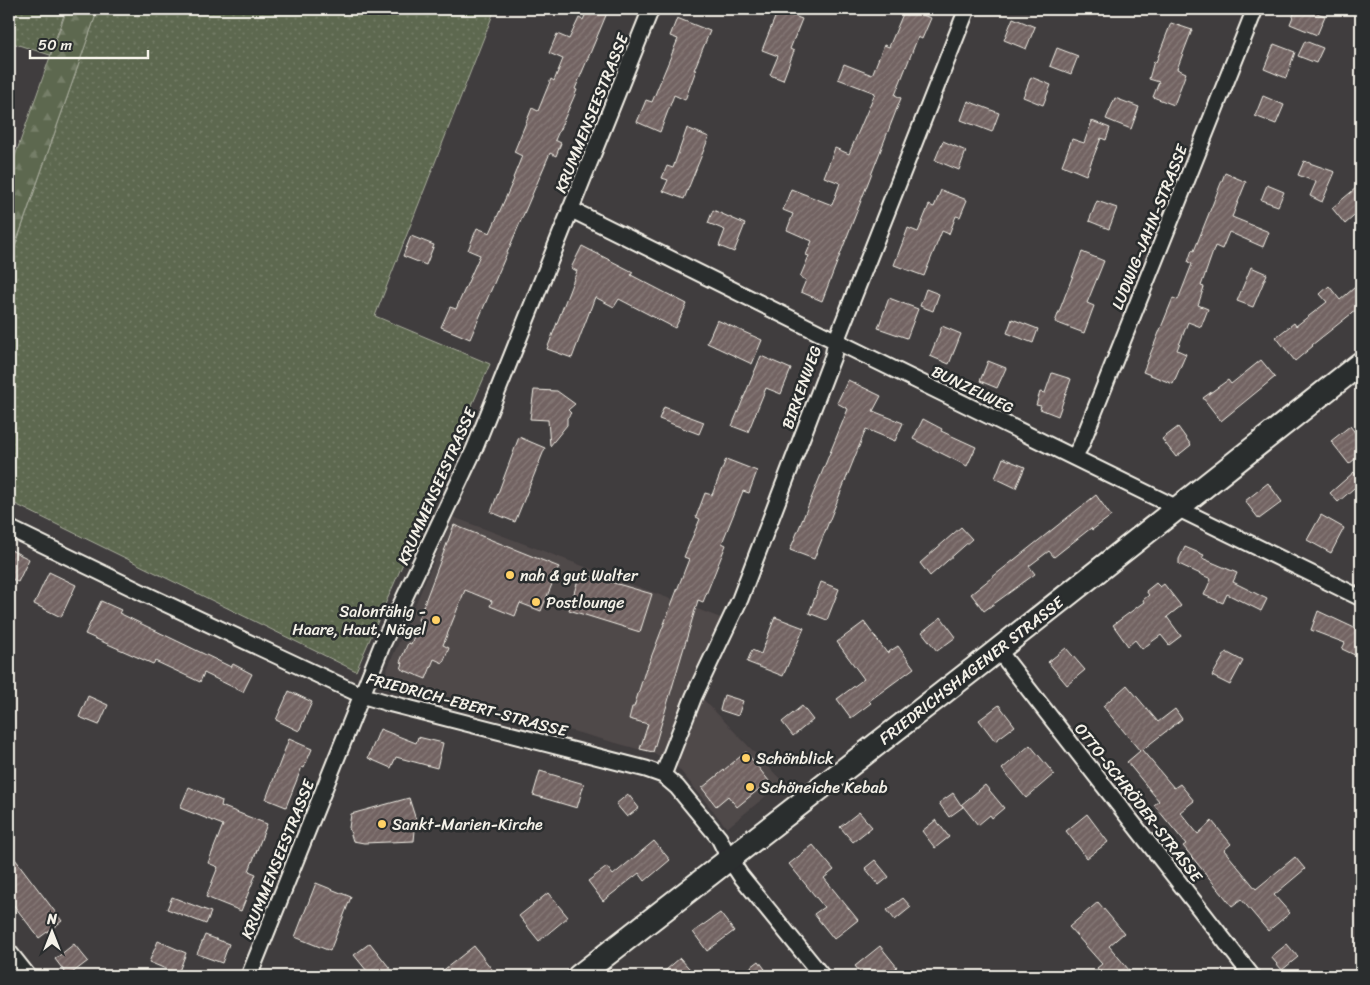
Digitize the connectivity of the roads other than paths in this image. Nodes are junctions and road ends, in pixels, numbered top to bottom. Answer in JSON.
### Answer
{"nodes":[{"id":1,"x":651,"y":9,"type":"edge"},
{"id":2,"x":967,"y":9,"type":"edge"},
{"id":3,"x":1255,"y":9,"type":"edge"},
{"id":4,"x":570,"y":209,"type":"junction"},
{"id":5,"x":836,"y":341,"type":"junction"},
{"id":6,"x":1361,"y":363,"type":"edge"},
{"id":7,"x":1074,"y":457,"type":"junction"},
{"id":8,"x":1177,"y":508,"type":"junction"},
{"id":9,"x":9,"y":528,"type":"edge"},
{"id":10,"x":1361,"y":598,"type":"edge"},
{"id":11,"x":998,"y":650,"type":"junction"},
{"id":12,"x":361,"y":695,"type":"junction"},
{"id":13,"x":663,"y":775,"type":"junction"},
{"id":14,"x":729,"y":858,"type":"junction"},
{"id":15,"x":9,"y":952,"type":"edge"},
{"id":16,"x":28,"y":976,"type":"edge"},
{"id":17,"x":249,"y":976,"type":"edge"},
{"id":18,"x":580,"y":976,"type":"edge"},
{"id":19,"x":822,"y":976,"type":"edge"},
{"id":20,"x":1252,"y":976,"type":"edge"}],
"edges":[{"from":1,"to":4,"type":"street","name":"KRUMMENSEESTRASSE"},
{"from":2,"to":5,"type":"street","name":"BIRKENWEG"},
{"from":3,"to":7,"type":"street","name":"LUDWIG-JAHN-STRASSE"},
{"from":4,"to":5,"type":"street","name":"BUNZELWEG"},
{"from":4,"to":12,"type":"street","name":"KRUMMENSEESTRASSE"},
{"from":5,"to":7,"type":"street","name":"BUNZELWEG"},
{"from":5,"to":13,"type":"street","name":"BIRKENWEG"},
{"from":6,"to":8,"type":"main road","name":"FRIEDRICHSHAGENER STRASSE"},
{"from":7,"to":8,"type":"street","name":"BUNZELWEG"},
{"from":8,"to":10,"type":"street","name":"BUNZELWEG"},
{"from":8,"to":11,"type":"main road","name":"FRIEDRICHSHAGENER STRASSE"},
{"from":9,"to":12,"type":"street","name":"FRIEDRICH-EBERT-STRASSE"},
{"from":11,"to":14,"type":"main road","name":"FRIEDRICHSHAGENER STRASSE"},
{"from":11,"to":20,"type":"street","name":"OTTO-SCHRÖDER-STRASSE"},
{"from":12,"to":13,"type":"street","name":"FRIEDRICH-EBERT-STRASSE"},
{"from":12,"to":17,"type":"street","name":"KRUMMENSEESTRASSE"},
{"from":13,"to":14,"type":"street","name":"FRIEDRICH-EBERT-STRASSE"},
{"from":14,"to":18,"type":"main road","name":"FRIEDRICHSHAGENER STRASSE"},
{"from":14,"to":19,"type":"street","name":"FRIEDRICH-EBERT-STRASSE"},
{"from":15,"to":16,"type":"street"}]}
